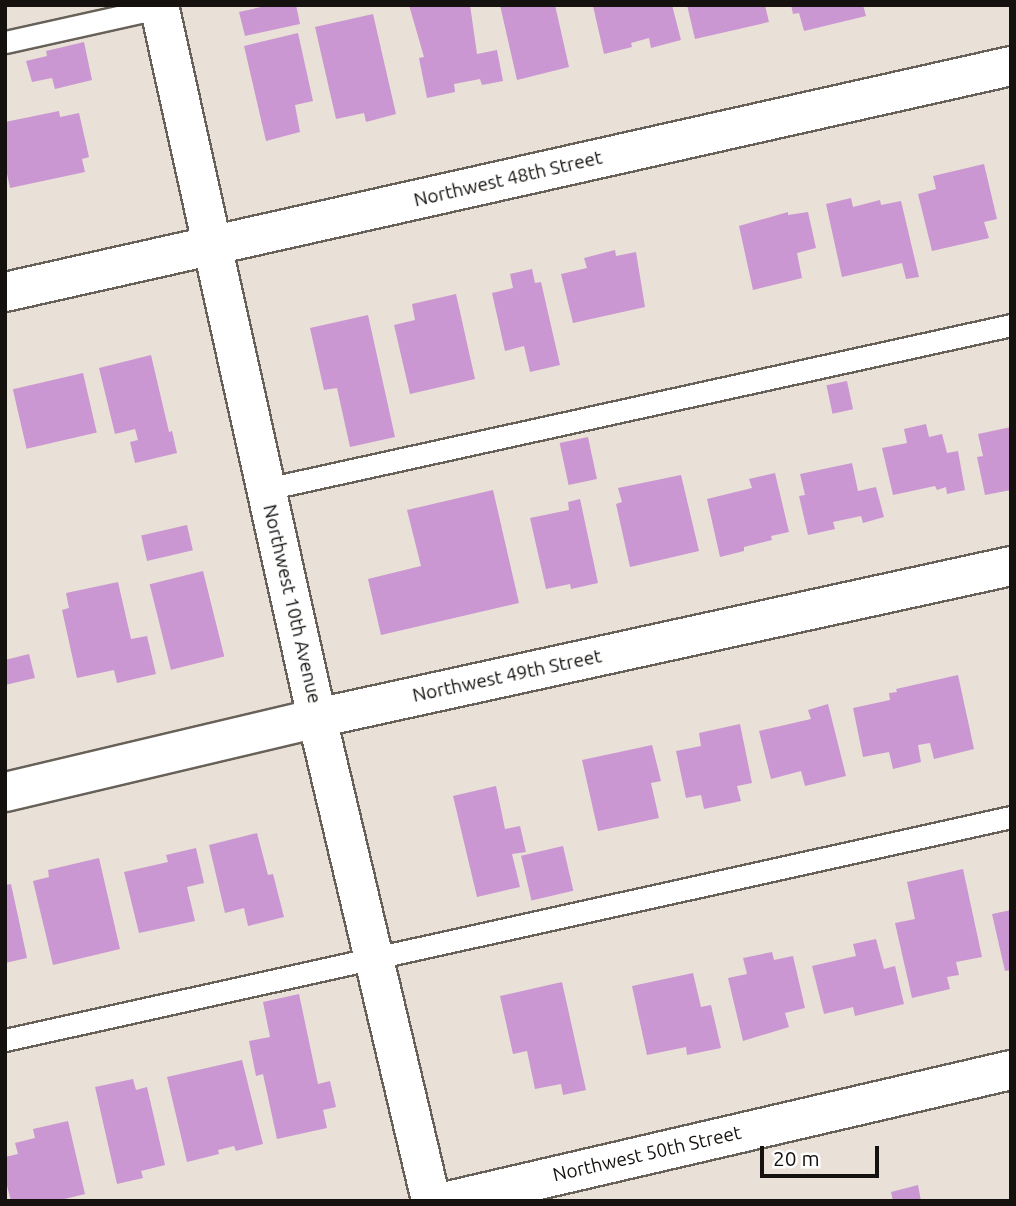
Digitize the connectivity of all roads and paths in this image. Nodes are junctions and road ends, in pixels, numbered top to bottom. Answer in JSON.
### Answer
{"nodes":[{"id":1,"x":163,"y":6,"type":"edge"},
{"id":2,"x":5,"y":42,"type":"edge"},
{"id":3,"x":1011,"y":66,"type":"edge"},
{"id":4,"x":212,"y":245,"type":"junction"},
{"id":5,"x":5,"y":292,"type":"edge"},
{"id":6,"x":1011,"y":324,"type":"edge"},
{"id":7,"x":266,"y":489,"type":"junction"},
{"id":8,"x":1011,"y":566,"type":"edge"},
{"id":9,"x":317,"y":718,"type":"junction"},
{"id":10,"x":5,"y":792,"type":"edge"},
{"id":11,"x":1011,"y":817,"type":"edge"},
{"id":12,"x":374,"y":956,"type":"junction"},
{"id":13,"x":5,"y":1040,"type":"edge"},
{"id":14,"x":1011,"y":1070,"type":"edge"},
{"id":15,"x":431,"y":1201,"type":"edge"},
{"id":16,"x":447,"y":1201,"type":"edge"}],
"edges":[{"from":1,"to":2,"type":"lane"},
{"from":1,"to":4,"type":"street","name":"Northwest 10th Avenue"},
{"from":3,"to":4,"type":"street","name":"Northwest 48th Street"},
{"from":4,"to":5,"type":"street","name":"Northwest 48th Street"},
{"from":4,"to":7,"type":"street","name":"Northwest 10th Avenue"},
{"from":6,"to":7,"type":"lane"},
{"from":7,"to":9,"type":"street","name":"Northwest 10th Avenue"},
{"from":8,"to":9,"type":"street","name":"Northwest 49th Street"},
{"from":9,"to":10,"type":"street","name":"Northwest 49th Street"},
{"from":9,"to":12,"type":"street","name":"Northwest 10th Avenue"},
{"from":11,"to":12,"type":"lane"},
{"from":12,"to":13,"type":"lane"},
{"from":12,"to":15,"type":"street","name":"Northwest 10th Avenue"},
{"from":14,"to":16,"type":"street","name":"Northwest 50th Street"}]}
